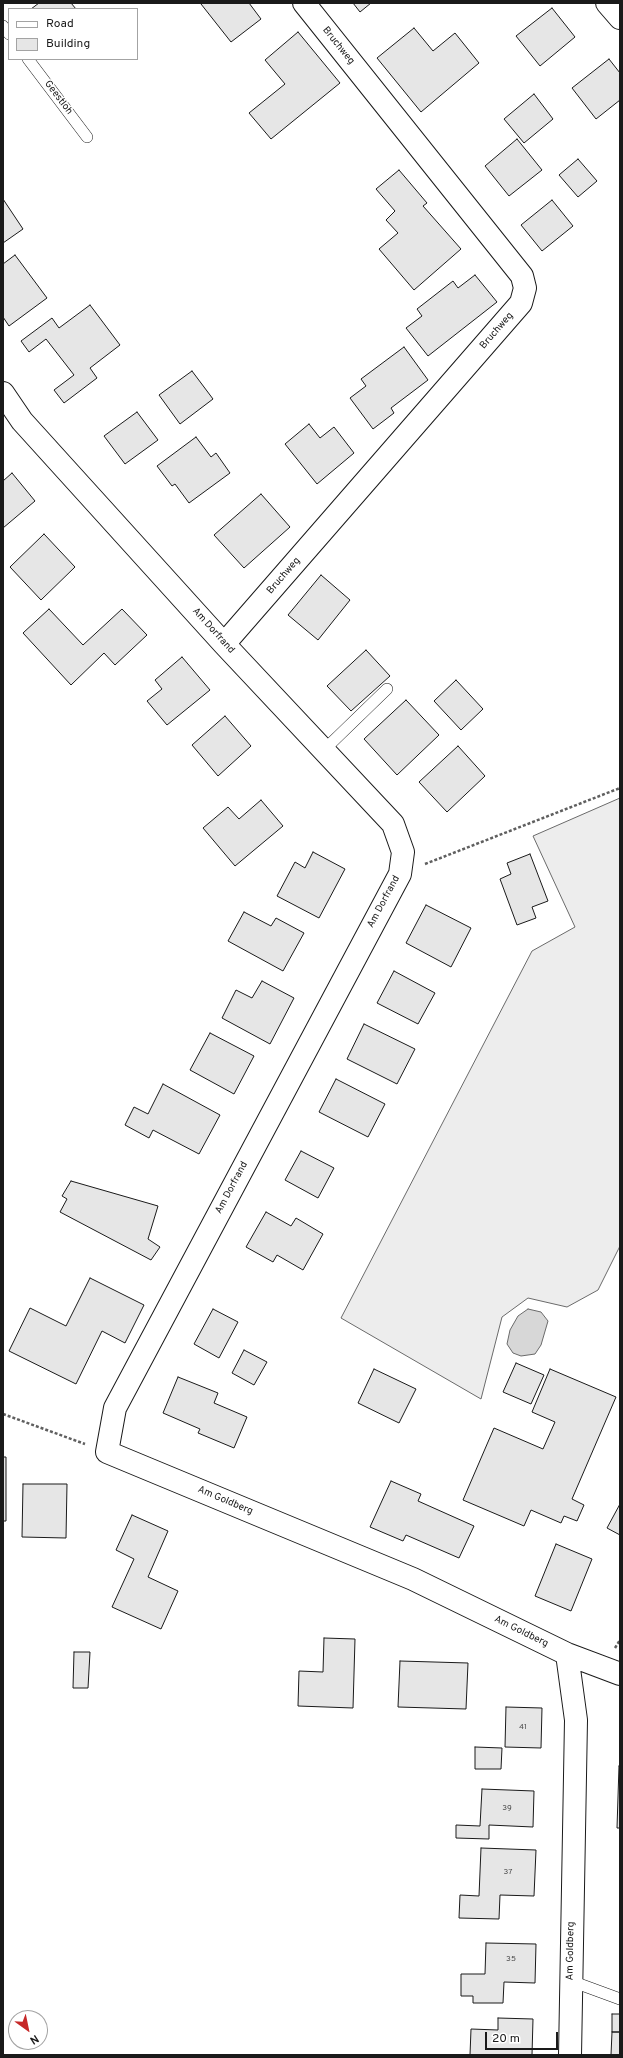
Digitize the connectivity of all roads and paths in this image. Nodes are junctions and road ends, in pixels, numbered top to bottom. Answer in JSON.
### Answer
{"nodes":[{"id":1,"x":304,"y":3,"type":"edge"},
{"id":2,"x":607,"y":3,"type":"edge"},
{"id":3,"x":620,"y":18,"type":"edge"},
{"id":4,"x":29,"y":60,"type":"edge"},
{"id":5,"x":87,"y":137,"type":"dead end"},
{"id":6,"x":3,"y":393,"type":"edge"},
{"id":7,"x":224,"y":644,"type":"junction"},
{"id":8,"x":387,"y":689,"type":"dead end"},
{"id":9,"x":324,"y":750,"type":"junction"},
{"id":10,"x":620,"y":788,"type":"edge"},
{"id":11,"x":400,"y":874,"type":"junction"},
{"id":12,"x":3,"y":1414,"type":"edge"},
{"id":13,"x":107,"y":1452,"type":"junction"},
{"id":14,"x":567,"y":1654,"type":"junction"},
{"id":15,"x":620,"y":1674,"type":"edge"},
{"id":16,"x":571,"y":1981,"type":"junction"},
{"id":17,"x":620,"y":1999,"type":"edge"},
{"id":18,"x":570,"y":2055,"type":"edge"}],
"edges":[{"from":1,"to":7,"type":"street","name":"Bruchweg"},
{"from":2,"to":3,"type":"street"},
{"from":4,"to":5,"type":"lane","name":"Geestloh"},
{"from":6,"to":7,"type":"street","name":"Am Dorfrand"},
{"from":7,"to":9,"type":"street","name":"Am Dorfrand"},
{"from":8,"to":9,"type":"lane"},
{"from":9,"to":11,"type":"street","name":"Am Dorfrand"},
{"from":10,"to":11,"type":"path"},
{"from":11,"to":13,"type":"street","name":"Am Dorfrand"},
{"from":12,"to":13,"type":"path"},
{"from":13,"to":14,"type":"street","name":"Am Goldberg"},
{"from":14,"to":15,"type":"street"},
{"from":14,"to":16,"type":"street","name":"Am Goldberg"},
{"from":16,"to":17,"type":"lane"},
{"from":16,"to":18,"type":"street","name":"Am Goldberg"}]}
